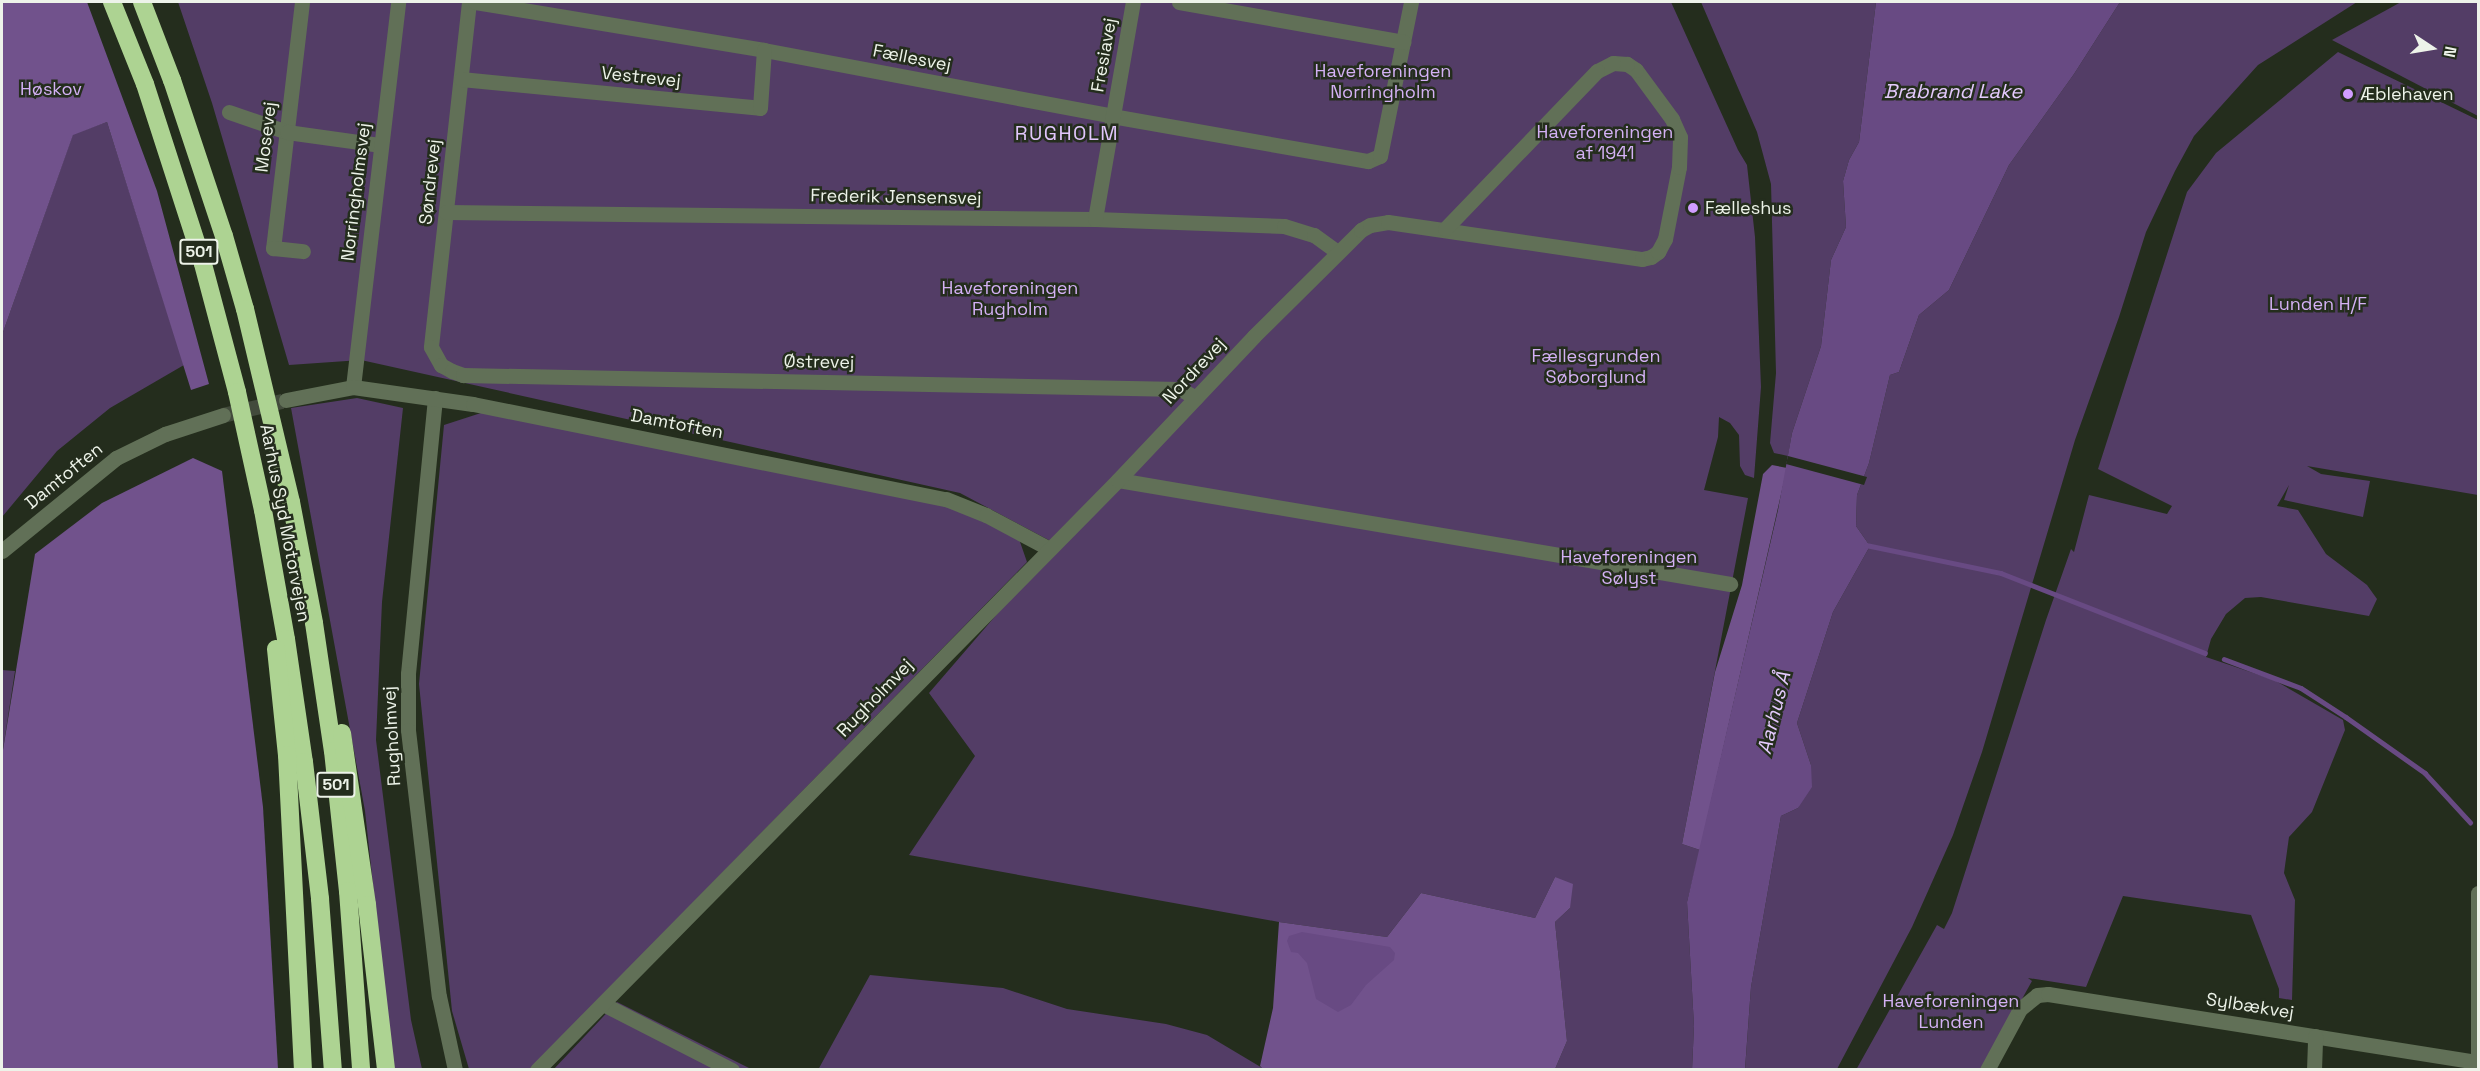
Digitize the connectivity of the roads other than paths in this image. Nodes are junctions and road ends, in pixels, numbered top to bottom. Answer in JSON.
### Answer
{"nodes":[{"id":1,"x":112,"y":2,"type":"edge"},
{"id":2,"x":142,"y":2,"type":"edge"},
{"id":3,"x":302,"y":2,"type":"edge"},
{"id":4,"x":398,"y":2,"type":"edge"},
{"id":5,"x":469,"y":2,"type":"edge"},
{"id":6,"x":475,"y":2,"type":"edge"},
{"id":7,"x":1133,"y":2,"type":"edge"},
{"id":8,"x":1179,"y":2,"type":"edge"},
{"id":9,"x":1411,"y":2,"type":"edge"},
{"id":10,"x":547,"y":7,"type":"edge"},
{"id":11,"x":1403,"y":42,"type":"junction"},
{"id":12,"x":764,"y":50,"type":"junction"},
{"id":13,"x":461,"y":79,"type":"junction"},
{"id":14,"x":230,"y":112,"type":"dead end"},
{"id":15,"x":1112,"y":116,"type":"junction"},
{"id":16,"x":287,"y":132,"type":"junction"},
{"id":17,"x":381,"y":146,"type":"junction"},
{"id":18,"x":446,"y":212,"type":"junction"},
{"id":19,"x":1095,"y":219,"type":"junction"},
{"id":20,"x":1445,"y":230,"type":"junction"},
{"id":21,"x":303,"y":251,"type":"dead end"},
{"id":22,"x":1337,"y":252,"type":"junction"},
{"id":23,"x":441,"y":365,"type":"joint"},
{"id":24,"x":353,"y":387,"type":"junction"},
{"id":25,"x":435,"y":398,"type":"junction"},
{"id":26,"x":1196,"y":398,"type":"junction"},
{"id":27,"x":286,"y":400,"type":"tunnel mouth"},
{"id":28,"x":223,"y":415,"type":"tunnel mouth"},
{"id":29,"x":1118,"y":480,"type":"junction"},
{"id":30,"x":291,"y":502,"type":"junction"},
{"id":31,"x":263,"y":510,"type":"junction"},
{"id":32,"x":1050,"y":549,"type":"junction"},
{"id":33,"x":2,"y":551,"type":"edge"},
{"id":34,"x":1730,"y":584,"type":"dead end"},
{"id":35,"x":2478,"y":893,"type":"edge"},
{"id":36,"x":603,"y":1004,"type":"junction"},
{"id":37,"x":2315,"y":1036,"type":"junction"},
{"id":38,"x":2478,"y":1062,"type":"edge"},
{"id":39,"x":303,"y":1070,"type":"edge"},
{"id":40,"x":333,"y":1070,"type":"edge"},
{"id":41,"x":361,"y":1070,"type":"edge"},
{"id":42,"x":386,"y":1070,"type":"edge"},
{"id":43,"x":455,"y":1070,"type":"edge"},
{"id":44,"x":537,"y":1070,"type":"edge"},
{"id":45,"x":732,"y":1070,"type":"edge"},
{"id":46,"x":1987,"y":1070,"type":"edge"},
{"id":47,"x":2314,"y":1070,"type":"edge"}],
"edges":[{"from":1,"to":31,"type":"highway","name":"Aarhus Syd Motorvejen","number":"501"},
{"from":2,"to":30,"type":"highway","name":"Aarhus Syd Motorvejen","number":"501"},
{"from":3,"to":16,"type":"street","name":"Mosevej"},
{"from":4,"to":17,"type":"street","name":"Norringholmsvej"},
{"from":5,"to":13,"type":"street","name":"Søndrevej"},
{"from":6,"to":10,"type":"street","name":"Fællesvej"},
{"from":7,"to":15,"type":"street","name":"Fresiavej"},
{"from":8,"to":11,"type":"street"},
{"from":9,"to":11,"type":"street"},
{"from":10,"to":12,"type":"street","name":"Fællesvej"},
{"from":11,"to":15,"type":"street","name":"Fællesvej"},
{"from":12,"to":13,"type":"street","name":"Vestrevej"},
{"from":12,"to":15,"type":"street","name":"Fællesvej"},
{"from":13,"to":18,"type":"street","name":"Søndrevej"},
{"from":14,"to":16,"type":"street"},
{"from":15,"to":19,"type":"street","name":"Fresiavej"},
{"from":16,"to":17,"type":"street"},
{"from":16,"to":21,"type":"street","name":"Mosevej"},
{"from":17,"to":24,"type":"street","name":"Norringholmsvej"},
{"from":18,"to":19,"type":"street","name":"Frederik Jensensvej"},
{"from":18,"to":23,"type":"street","name":"Søndrevej"},
{"from":19,"to":22,"type":"street","name":"Frederik Jensensvej"},
{"from":20,"to":20,"type":"street"},
{"from":20,"to":22,"type":"street","name":"Nordrevej"},
{"from":22,"to":26,"type":"street","name":"Nordrevej"},
{"from":23,"to":26,"type":"street","name":"Østrevej"},
{"from":24,"to":25,"type":"street","name":"Damtoften"},
{"from":24,"to":27,"type":"street","name":"Damtoften"},
{"from":25,"to":32,"type":"street","name":"Damtoften"},
{"from":25,"to":43,"type":"street","name":"Rugholmvej"},
{"from":26,"to":29,"type":"street","name":"Nordrevej"},
{"from":28,"to":33,"type":"street","name":"Damtoften"},
{"from":29,"to":32,"type":"street","name":"Nordrevej"},
{"from":29,"to":34,"type":"street"},
{"from":30,"to":41,"type":"highway","name":"Aarhus Syd Motorvejen","number":"501"},
{"from":30,"to":42,"type":"highway"},
{"from":31,"to":39,"type":"highway"},
{"from":31,"to":40,"type":"highway","name":"Aarhus Syd Motorvejen","number":"501"},
{"from":32,"to":36,"type":"street","name":"Rugholmvej"},
{"from":35,"to":38,"type":"street","name":"Sylbækvej"},
{"from":36,"to":44,"type":"street","name":"Rugholmvej"},
{"from":36,"to":45,"type":"street"},
{"from":37,"to":38,"type":"street","name":"Sylbækvej"},
{"from":37,"to":46,"type":"street","name":"Sylbækvej"},
{"from":37,"to":47,"type":"street"}]}
